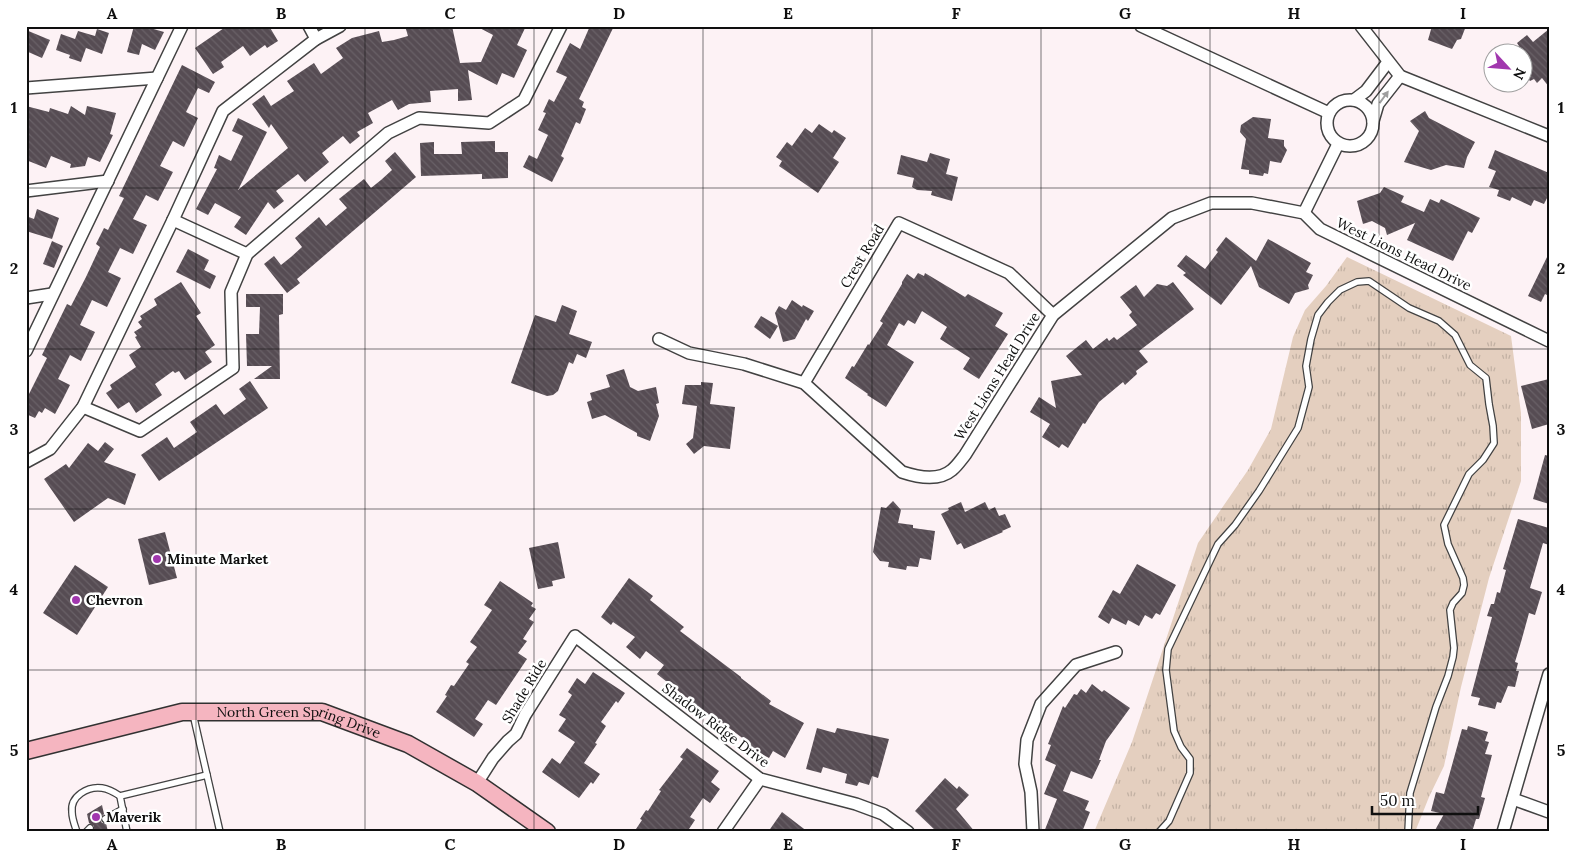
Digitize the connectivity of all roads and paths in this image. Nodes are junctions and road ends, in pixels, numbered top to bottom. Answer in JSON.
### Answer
{"nodes":[{"id":1,"x":182,"y":26,"type":"edge"},
{"id":2,"x":309,"y":26,"type":"edge"},
{"id":3,"x":340,"y":26,"type":"edge"},
{"id":4,"x":561,"y":26,"type":"edge"},
{"id":5,"x":1142,"y":26,"type":"edge"},
{"id":6,"x":1361,"y":26,"type":"edge"},
{"id":7,"x":316,"y":39,"type":"junction"},
{"id":8,"x":1388,"y":62,"type":"junction"},
{"id":9,"x":1400,"y":76,"type":"junction"},
{"id":10,"x":157,"y":78,"type":"junction"},
{"id":11,"x":26,"y":88,"type":"edge"},
{"id":12,"x":1354,"y":100,"type":"junction"},
{"id":13,"x":1329,"y":113,"type":"junction"},
{"id":14,"x":1373,"y":121,"type":"junction"},
{"id":15,"x":1549,"y":136,"type":"edge"},
{"id":16,"x":1338,"y":144,"type":"junction"},
{"id":17,"x":108,"y":181,"type":"junction"},
{"id":18,"x":26,"y":191,"type":"edge"},
{"id":19,"x":1304,"y":213,"type":"junction"},
{"id":20,"x":172,"y":220,"type":"junction"},
{"id":21,"x":247,"y":254,"type":"junction"},
{"id":22,"x":52,"y":294,"type":"junction"},
{"id":23,"x":26,"y":298,"type":"edge"},
{"id":24,"x":1053,"y":315,"type":"junction"},
{"id":25,"x":659,"y":340,"type":"dead end"},
{"id":26,"x":1549,"y":341,"type":"edge"},
{"id":27,"x":26,"y":351,"type":"edge"},
{"id":28,"x":804,"y":383,"type":"junction"},
{"id":29,"x":83,"y":407,"type":"junction"},
{"id":30,"x":26,"y":462,"type":"edge"},
{"id":31,"x":575,"y":636,"type":"joint"},
{"id":32,"x":1116,"y":652,"type":"dead end"},
{"id":33,"x":1549,"y":674,"type":"edge"},
{"id":34,"x":192,"y":712,"type":"junction"},
{"id":35,"x":26,"y":751,"type":"edge"},
{"id":36,"x":207,"y":775,"type":"junction"},
{"id":37,"x":760,"y":779,"type":"junction"},
{"id":38,"x":477,"y":783,"type":"junction"},
{"id":39,"x":120,"y":796,"type":"junction"},
{"id":40,"x":1512,"y":799,"type":"junction"},
{"id":41,"x":123,"y":809,"type":"junction"},
{"id":42,"x":1549,"y":812,"type":"edge"},
{"id":43,"x":105,"y":819,"type":"dead end"},
{"id":44,"x":77,"y":832,"type":"edge"},
{"id":45,"x":127,"y":832,"type":"edge"},
{"id":46,"x":220,"y":832,"type":"edge"},
{"id":47,"x":547,"y":832,"type":"edge"},
{"id":48,"x":723,"y":832,"type":"edge"},
{"id":49,"x":908,"y":832,"type":"edge"},
{"id":50,"x":1033,"y":832,"type":"edge"},
{"id":51,"x":1159,"y":832,"type":"edge"},
{"id":52,"x":1408,"y":832,"type":"edge"},
{"id":53,"x":1503,"y":832,"type":"edge"}],
"edges":[{"from":1,"to":10,"type":"street"},
{"from":2,"to":7,"type":"street"},
{"from":3,"to":7,"type":"street"},
{"from":4,"to":21,"type":"street"},
{"from":5,"to":13,"type":"street"},
{"from":6,"to":8,"type":"street"},
{"from":7,"to":20,"type":"street"},
{"from":8,"to":9,"type":"street"},
{"from":8,"to":12,"type":"street"},
{"from":14,"to":9,"type":"street","one_way":true},
{"from":9,"to":15,"type":"street"},
{"from":10,"to":11,"type":"street"},
{"from":10,"to":17,"type":"street"},
{"from":12,"to":13,"type":"street"},
{"from":12,"to":14,"type":"street"},
{"from":13,"to":16,"type":"street"},
{"from":14,"to":16,"type":"street"},
{"from":16,"to":19,"type":"street"},
{"from":17,"to":18,"type":"street"},
{"from":17,"to":22,"type":"street"},
{"from":19,"to":24,"type":"street","name":"West Lions Head Drive"},
{"from":19,"to":26,"type":"street","name":"West Lions Head Drive"},
{"from":20,"to":21,"type":"street"},
{"from":20,"to":29,"type":"street"},
{"from":21,"to":29,"type":"street"},
{"from":22,"to":23,"type":"street"},
{"from":22,"to":27,"type":"street"},
{"from":24,"to":28,"type":"street","name":"Crest Road"},
{"from":24,"to":28,"type":"street","name":"West Lions Head Drive"},
{"from":25,"to":28,"type":"street"},
{"from":29,"to":30,"type":"street"},
{"from":31,"to":37,"type":"street","name":"Shadow Ridge Drive"},
{"from":31,"to":38,"type":"street","name":"Shade Ride"},
{"from":32,"to":50,"type":"street"},
{"from":33,"to":40,"type":"street"},
{"from":34,"to":35,"type":"main road","name":"North Green Spring Drive"},
{"from":34,"to":36,"type":"lane"},
{"from":34,"to":38,"type":"main road","name":"North Green Spring Drive"},
{"from":36,"to":39,"type":"lane"},
{"from":36,"to":46,"type":"lane"},
{"from":37,"to":48,"type":"street"},
{"from":37,"to":49,"type":"street","name":"Shadow Ridge Drive"},
{"from":38,"to":47,"type":"main road","name":"North Green Spring Drive"},
{"from":39,"to":41,"type":"lane"},
{"from":39,"to":44,"type":"lane"},
{"from":40,"to":42,"type":"street"},
{"from":40,"to":53,"type":"street"},
{"from":41,"to":43,"type":"lane"},
{"from":41,"to":45,"type":"lane"},
{"from":51,"to":52,"type":"lane"}]}
